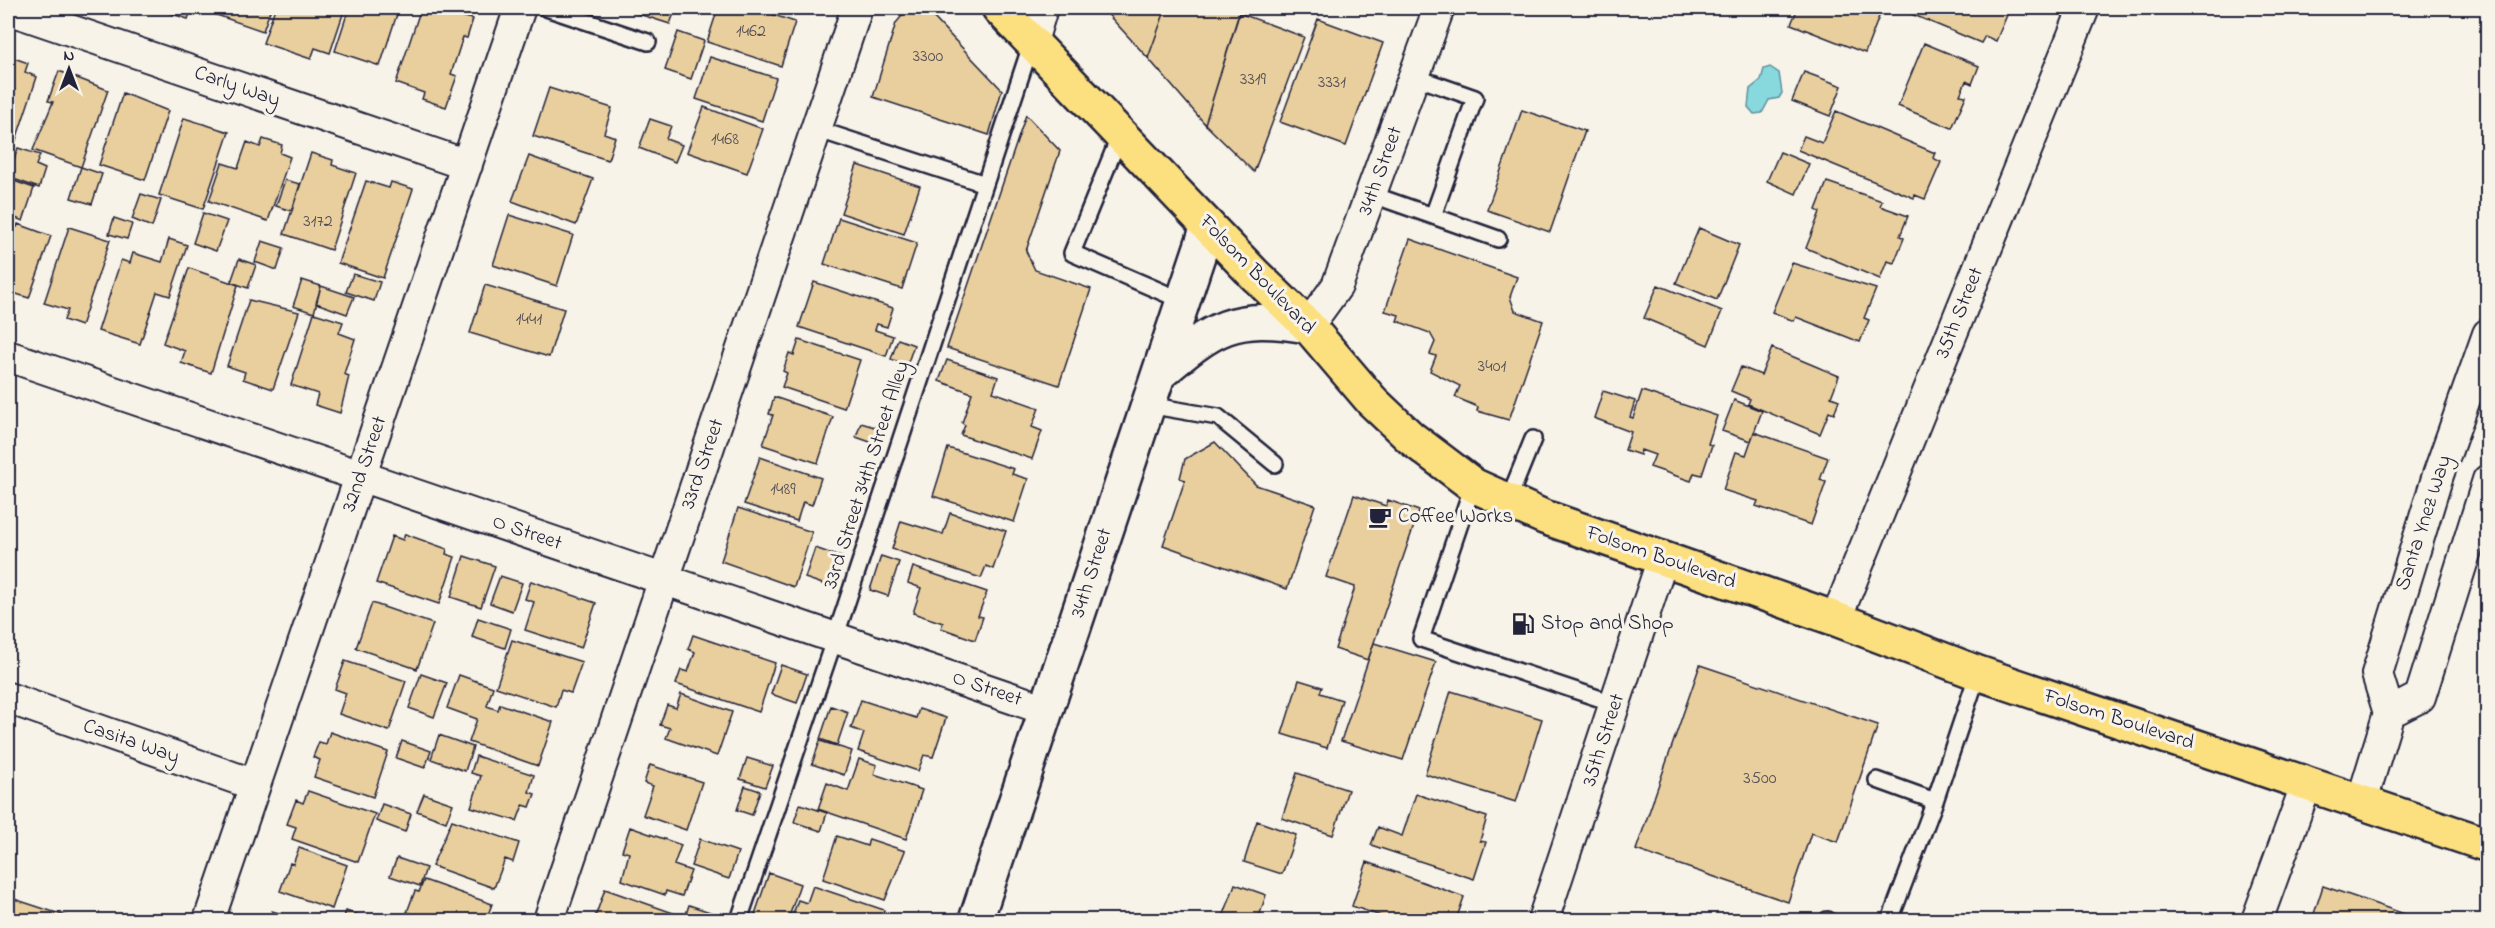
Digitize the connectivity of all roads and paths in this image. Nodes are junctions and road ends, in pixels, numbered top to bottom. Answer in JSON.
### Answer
{"nodes":[{"id":1,"x":520,"y":8,"type":"edge"},
{"id":2,"x":546,"y":8,"type":"edge"},
{"id":3,"x":856,"y":8,"type":"edge"},
{"id":4,"x":999,"y":8,"type":"edge"},
{"id":5,"x":1042,"y":8,"type":"edge"},
{"id":6,"x":1439,"y":8,"type":"edge"},
{"id":7,"x":2084,"y":8,"type":"edge"},
{"id":8,"x":8,"y":9,"type":"edge"},
{"id":9,"x":648,"y":42,"type":"dead end"},
{"id":10,"x":1032,"y":42,"type":"junction"},
{"id":11,"x":1415,"y":77,"type":"junction"},
{"id":12,"x":816,"y":129,"type":"junction"},
{"id":13,"x":1121,"y":133,"type":"junction"},
{"id":14,"x":467,"y":165,"type":"junction"},
{"id":15,"x":985,"y":184,"type":"junction"},
{"id":16,"x":1373,"y":195,"type":"junction"},
{"id":17,"x":1434,"y":216,"type":"junction"},
{"id":18,"x":1208,"y":226,"type":"junction"},
{"id":19,"x":1498,"y":239,"type":"dead end"},
{"id":20,"x":1183,"y":302,"type":"junction"},
{"id":21,"x":1308,"y":326,"type":"junction"},
{"id":22,"x":2487,"y":334,"type":"edge"},
{"id":23,"x":8,"y":356,"type":"edge"},
{"id":24,"x":1159,"y":374,"type":"junction"},
{"id":25,"x":1148,"y":405,"type":"junction"},
{"id":26,"x":1533,"y":439,"type":"dead end"},
{"id":27,"x":1275,"y":464,"type":"dead end"},
{"id":28,"x":2438,"y":475,"type":"junction"},
{"id":29,"x":360,"y":477,"type":"junction"},
{"id":30,"x":1473,"y":485,"type":"junction"},
{"id":31,"x":2486,"y":488,"type":"edge"},
{"id":32,"x":1507,"y":503,"type":"junction"},
{"id":33,"x":1663,"y":558,"type":"junction"},
{"id":34,"x":664,"y":580,"type":"junction"},
{"id":35,"x":1836,"y":619,"type":"junction"},
{"id":36,"x":836,"y":637,"type":"junction"},
{"id":37,"x":1978,"y":673,"type":"junction"},
{"id":38,"x":8,"y":698,"type":"edge"},
{"id":39,"x":1616,"y":704,"type":"junction"},
{"id":40,"x":1047,"y":710,"type":"junction"},
{"id":41,"x":2389,"y":713,"type":"junction"},
{"id":42,"x":1877,"y":780,"type":"dead end"},
{"id":43,"x":2307,"y":783,"type":"junction"},
{"id":44,"x":255,"y":785,"type":"junction"},
{"id":45,"x":1935,"y":801,"type":"junction"},
{"id":46,"x":2362,"y":801,"type":"junction"},
{"id":47,"x":2487,"y":846,"type":"edge"},
{"id":48,"x":209,"y":921,"type":"edge"},
{"id":49,"x":549,"y":921,"type":"edge"},
{"id":50,"x":739,"y":921,"type":"edge"},
{"id":51,"x":976,"y":921,"type":"edge"},
{"id":52,"x":1543,"y":921,"type":"edge"},
{"id":53,"x":1890,"y":921,"type":"edge"},
{"id":54,"x":2257,"y":921,"type":"edge"}],
"edges":[{"from":1,"to":14,"type":"street","name":"32nd Street"},
{"from":2,"to":9,"type":"lane"},
{"from":3,"to":12,"type":"street","name":"33rd Street"},
{"from":4,"to":10,"type":"main road","name":"Folsom Boulevard"},
{"from":5,"to":10,"type":"street"},
{"from":6,"to":11,"type":"street","name":"34th Street"},
{"from":7,"to":35,"type":"street","name":"35th Street"},
{"from":8,"to":14,"type":"street","name":"Carly Way"},
{"from":10,"to":13,"type":"main road","name":"Folsom Boulevard"},
{"from":10,"to":15,"type":"lane","name":"33rd Street 34th Street Alley"},
{"from":11,"to":16,"type":"street","name":"34th Street"},
{"from":11,"to":17,"type":"lane"},
{"from":12,"to":15,"type":"lane"},
{"from":12,"to":34,"type":"street","name":"33rd Street"},
{"from":13,"to":18,"type":"main road","name":"Folsom Boulevard"},
{"from":13,"to":20,"type":"lane"},
{"from":14,"to":29,"type":"street","name":"32nd Street"},
{"from":15,"to":36,"type":"lane","name":"33rd Street 34th Street Alley"},
{"from":16,"to":17,"type":"lane"},
{"from":16,"to":21,"type":"street","name":"34th Street"},
{"from":17,"to":19,"type":"lane"},
{"from":18,"to":20,"type":"street","name":"34th Street"},
{"from":18,"to":21,"type":"main road","name":"Folsom Boulevard"},
{"from":20,"to":24,"type":"street","name":"34th Street"},
{"from":21,"to":24,"type":"street"},
{"from":21,"to":30,"type":"main road","name":"Folsom Boulevard"},
{"from":22,"to":28,"type":"street","name":"Santa Ynez Way"},
{"from":23,"to":29,"type":"street","name":"O Street"},
{"from":24,"to":25,"type":"street","name":"34th Street"},
{"from":25,"to":27,"type":"lane"},
{"from":25,"to":40,"type":"street","name":"34th Street"},
{"from":26,"to":32,"type":"lane"},
{"from":28,"to":31,"type":"street"},
{"from":28,"to":41,"type":"street","name":"Santa Ynez Way"},
{"from":29,"to":34,"type":"street","name":"O Street"},
{"from":29,"to":44,"type":"street","name":"32nd Street"},
{"from":30,"to":32,"type":"main road","name":"Folsom Boulevard"},
{"from":30,"to":39,"type":"lane"},
{"from":31,"to":41,"type":"street"},
{"from":32,"to":33,"type":"main road","name":"Folsom Boulevard"},
{"from":33,"to":35,"type":"main road","name":"Folsom Boulevard"},
{"from":33,"to":39,"type":"street","name":"35th Street"},
{"from":34,"to":36,"type":"street","name":"O Street"},
{"from":34,"to":49,"type":"street","name":"33rd Street"},
{"from":35,"to":37,"type":"main road","name":"Folsom Boulevard"},
{"from":36,"to":40,"type":"street","name":"O Street"},
{"from":36,"to":50,"type":"lane","name":"33rd Street 34th Street Alley"},
{"from":37,"to":43,"type":"main road","name":"Folsom Boulevard"},
{"from":37,"to":45,"type":"lane"},
{"from":38,"to":44,"type":"street","name":"Casita Way"},
{"from":39,"to":52,"type":"street","name":"35th Street"},
{"from":40,"to":51,"type":"street","name":"34th Street"},
{"from":41,"to":46,"type":"street"},
{"from":42,"to":45,"type":"lane"},
{"from":43,"to":46,"type":"main road","name":"Folsom Boulevard"},
{"from":43,"to":54,"type":"street"},
{"from":44,"to":48,"type":"street","name":"32nd Street"},
{"from":45,"to":53,"type":"lane"},
{"from":46,"to":47,"type":"main road","name":"Folsom Boulevard"}]}
